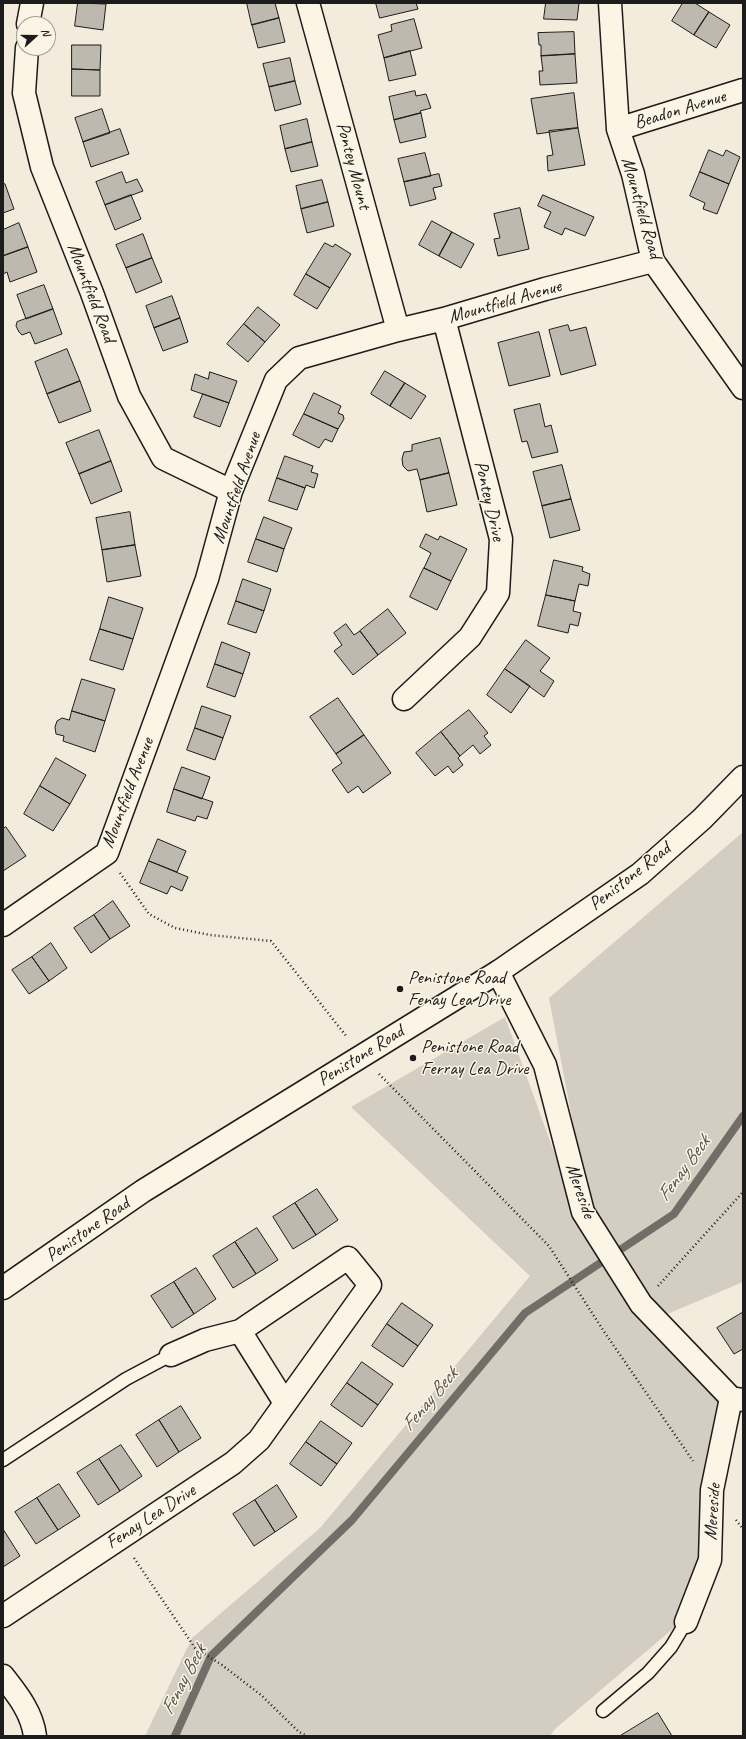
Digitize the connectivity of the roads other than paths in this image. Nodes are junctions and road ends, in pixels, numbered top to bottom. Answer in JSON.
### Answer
{"nodes":[{"id":1,"x":32,"y":3,"type":"edge"},
{"id":2,"x":308,"y":3,"type":"edge"},
{"id":3,"x":610,"y":3,"type":"edge"},
{"id":4,"x":30,"y":16,"type":"edge"},
{"id":5,"x":26,"y":56,"type":"edge"},
{"id":6,"x":743,"y":90,"type":"edge"},
{"id":7,"x":618,"y":129,"type":"junction"},
{"id":8,"x":653,"y":261,"type":"junction"},
{"id":9,"x":444,"y":319,"type":"junction"},
{"id":10,"x":398,"y":330,"type":"junction"},
{"id":11,"x":743,"y":388,"type":"edge"},
{"id":12,"x":231,"y":491,"type":"junction"},
{"id":13,"x":404,"y":699,"type":"dead end"},
{"id":14,"x":743,"y":776,"type":"edge"},
{"id":15,"x":3,"y":925,"type":"edge"},
{"id":16,"x":498,"y":972,"type":"junction"},
{"id":17,"x":3,"y":1288,"type":"edge"},
{"id":18,"x":240,"y":1331,"type":"junction"},
{"id":19,"x":171,"y":1355,"type":"joint"},
{"id":20,"x":737,"y":1399,"type":"edge"},
{"id":21,"x":285,"y":1403,"type":"junction"},
{"id":22,"x":3,"y":1460,"type":"edge"},
{"id":23,"x":3,"y":1616,"type":"edge"},
{"id":24,"x":686,"y":1622,"type":"joint"},
{"id":25,"x":3,"y":1676,"type":"edge"},
{"id":26,"x":603,"y":1711,"type":"dead end"},
{"id":27,"x":35,"y":1736,"type":"edge"}],
"edges":[{"from":1,"to":4,"type":"main road"},
{"from":2,"to":10,"type":"main road","name":"Pontey Mount"},
{"from":3,"to":7,"type":"main road","name":"Mountfield Road"},
{"from":5,"to":12,"type":"main road","name":"Mountfield Road"},
{"from":6,"to":7,"type":"main road","name":"Beadon Avenue"},
{"from":7,"to":8,"type":"main road","name":"Mountfield Road"},
{"from":8,"to":9,"type":"main road","name":"Mountfield Avenue"},
{"from":8,"to":11,"type":"main road","name":"Mountfield Road"},
{"from":9,"to":10,"type":"main road","name":"Mountfield Avenue"},
{"from":9,"to":13,"type":"main road","name":"Pontey Drive"},
{"from":10,"to":12,"type":"main road","name":"Mountfield Avenue"},
{"from":12,"to":15,"type":"main road","name":"Mountfield Avenue"},
{"from":14,"to":16,"type":"main road","name":"Penistone Road"},
{"from":16,"to":17,"type":"main road","name":"Penistone Road"},
{"from":16,"to":20,"type":"main road","name":"Mereside"},
{"from":18,"to":19,"type":"main road","name":"Fenay Lea Drive"},
{"from":18,"to":21,"type":"main road"},
{"from":18,"to":21,"type":"main road","name":"Fenay Lea Drive"},
{"from":19,"to":22,"type":"lane"},
{"from":20,"to":24,"type":"main road","name":"Mereside"},
{"from":21,"to":23,"type":"main road","name":"Fenay Lea Drive"},
{"from":24,"to":26,"type":"lane"},
{"from":25,"to":27,"type":"main road"}]}
